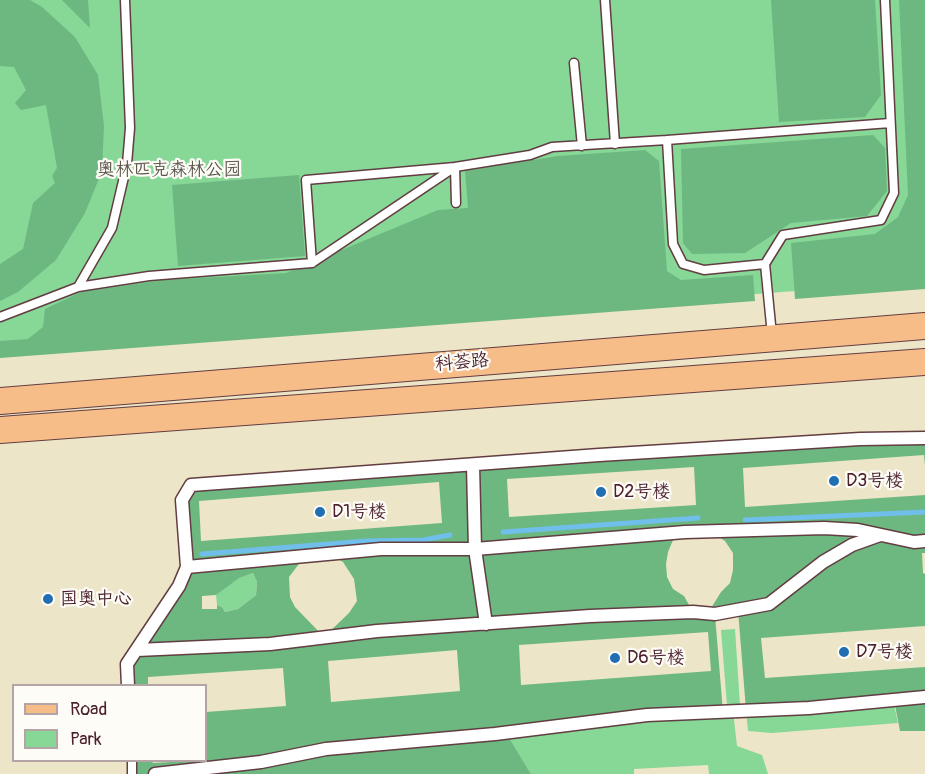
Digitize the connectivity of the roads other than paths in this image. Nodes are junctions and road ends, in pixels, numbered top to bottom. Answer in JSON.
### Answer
{"nodes":[{"id":1,"x":125,"y":0,"type":"edge"},
{"id":2,"x":605,"y":0,"type":"edge"},
{"id":3,"x":885,"y":0,"type":"edge"},
{"id":4,"x":574,"y":63,"type":"dead end"},
{"id":5,"x":890,"y":123,"type":"junction"},
{"id":6,"x":668,"y":140,"type":"junction"},
{"id":7,"x":615,"y":144,"type":"junction"},
{"id":8,"x":582,"y":146,"type":"junction"},
{"id":9,"x":454,"y":167,"type":"junction"},
{"id":10,"x":456,"y":203,"type":"dead end"},
{"id":11,"x":312,"y":262,"type":"junction"},
{"id":12,"x":765,"y":264,"type":"junction"},
{"id":13,"x":78,"y":287,"type":"junction"},
{"id":14,"x":0,"y":317,"type":"edge"},
{"id":15,"x":925,"y":326,"type":"edge"},
{"id":16,"x":772,"y":338,"type":"junction"},
{"id":17,"x":925,"y":362,"type":"edge"},
{"id":18,"x":0,"y":401,"type":"edge"},
{"id":19,"x":0,"y":430,"type":"edge"},
{"id":20,"x":925,"y":438,"type":"edge"},
{"id":21,"x":473,"y":465,"type":"junction"},
{"id":22,"x":880,"y":535,"type":"junction"},
{"id":23,"x":925,"y":540,"type":"edge"},
{"id":24,"x":475,"y":549,"type":"junction"},
{"id":25,"x":187,"y":567,"type":"junction"},
{"id":26,"x":486,"y":624,"type":"junction"},
{"id":27,"x":137,"y":650,"type":"junction"},
{"id":28,"x":128,"y":684,"type":"edge"},
{"id":29,"x":925,"y":697,"type":"edge"},
{"id":30,"x":155,"y":774,"type":"edge"}],
"edges":[{"from":1,"to":13,"type":"lane"},
{"from":2,"to":7,"type":"lane"},
{"from":3,"to":5,"type":"lane"},
{"from":4,"to":8,"type":"lane"},
{"from":5,"to":6,"type":"lane"},
{"from":5,"to":12,"type":"lane"},
{"from":6,"to":7,"type":"lane"},
{"from":6,"to":12,"type":"lane"},
{"from":7,"to":8,"type":"lane"},
{"from":8,"to":9,"type":"lane"},
{"from":9,"to":10,"type":"lane"},
{"from":9,"to":11,"type":"lane"},
{"from":9,"to":11,"type":"lane"},
{"from":11,"to":13,"type":"lane"},
{"from":12,"to":16,"type":"lane"},
{"from":13,"to":14,"type":"lane"},
{"from":15,"to":16,"type":"main road","name":"科荟路"},
{"from":16,"to":18,"type":"main road","name":"科荟路"},
{"from":17,"to":19,"type":"main road","name":"科荟路"},
{"from":20,"to":21,"type":"street"},
{"from":21,"to":24,"type":"street"},
{"from":21,"to":25,"type":"street"},
{"from":22,"to":23,"type":"street"},
{"from":22,"to":24,"type":"street"},
{"from":22,"to":26,"type":"street"},
{"from":24,"to":25,"type":"street"},
{"from":24,"to":26,"type":"street"},
{"from":25,"to":27,"type":"street"},
{"from":26,"to":27,"type":"street"},
{"from":27,"to":28,"type":"street"},
{"from":29,"to":30,"type":"street"}]}
